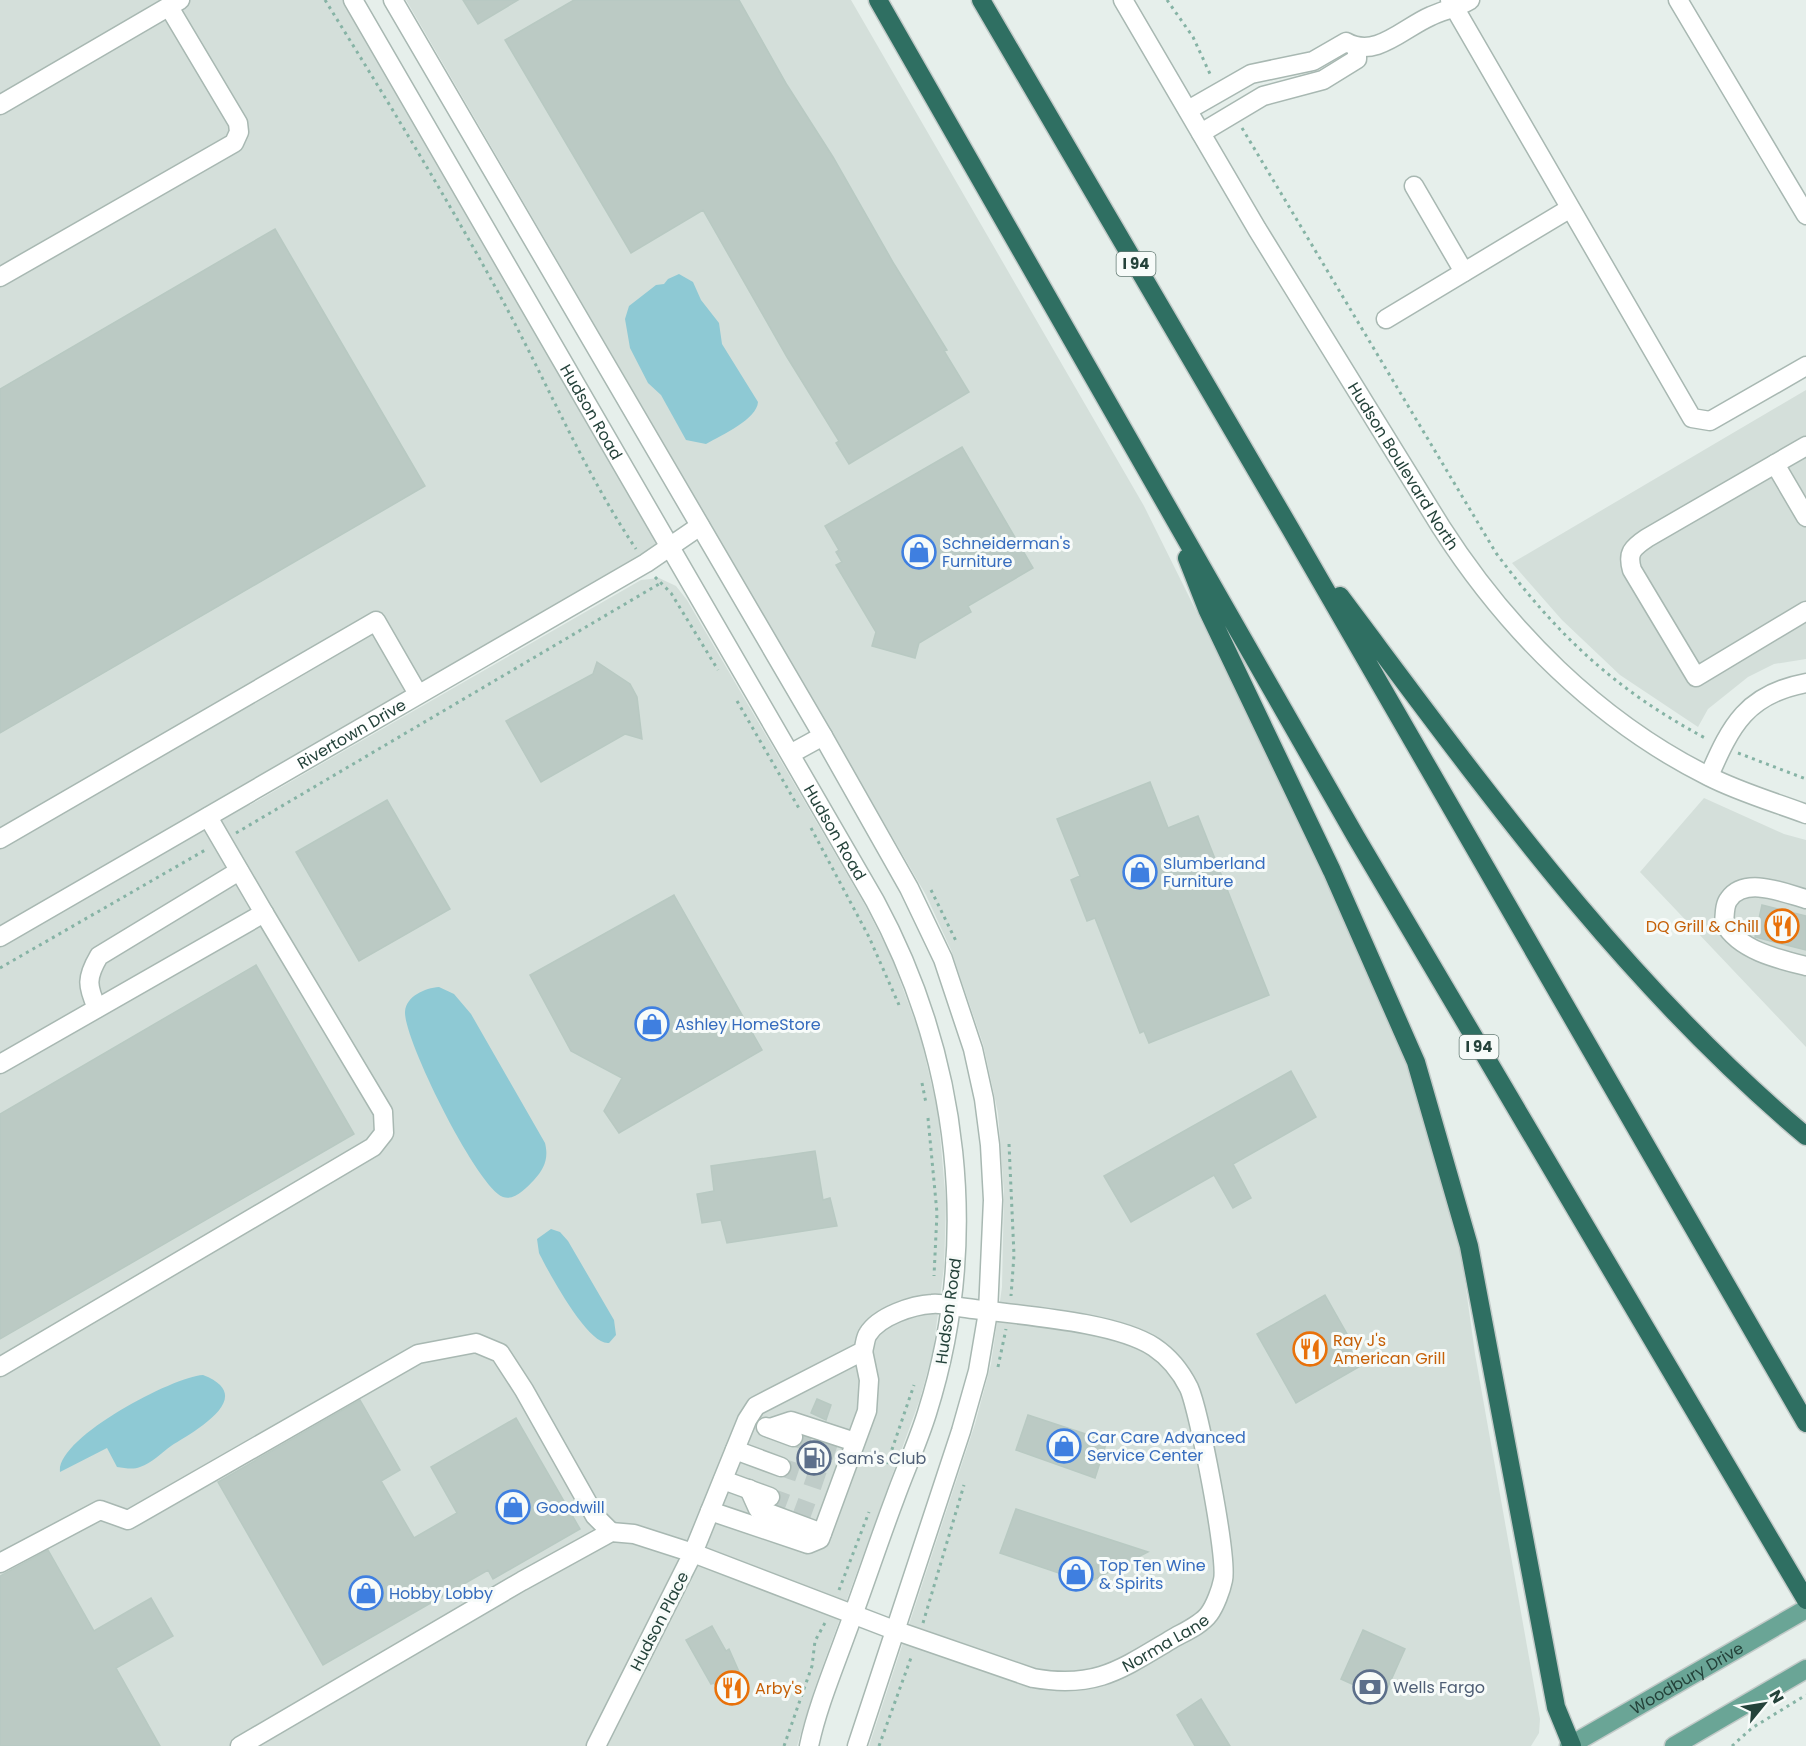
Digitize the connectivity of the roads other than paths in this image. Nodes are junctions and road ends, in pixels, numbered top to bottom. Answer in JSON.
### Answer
{"nodes":[{"id":1,"x":191,"y":0,"type":"edge"},
{"id":2,"x":353,"y":0,"type":"edge"},
{"id":3,"x":393,"y":0,"type":"edge"},
{"id":4,"x":878,"y":0,"type":"edge"},
{"id":5,"x":981,"y":0,"type":"edge"},
{"id":6,"x":1123,"y":0,"type":"edge"},
{"id":7,"x":1678,"y":0,"type":"edge"},
{"id":8,"x":1458,"y":3,"type":"edge"},
{"id":9,"x":174,"y":4,"type":"edge"},
{"id":10,"x":1357,"y":48,"type":"junction"},
{"id":11,"x":1313,"y":61,"type":"junction"},
{"id":12,"x":1323,"y":80,"type":"junction"},
{"id":13,"x":0,"y":105,"type":"edge"},
{"id":14,"x":1188,"y":110,"type":"junction"},
{"id":15,"x":1201,"y":133,"type":"junction"},
{"id":16,"x":1414,"y":186,"type":"dead end"},
{"id":17,"x":1569,"y":209,"type":"junction"},
{"id":18,"x":1806,"y":215,"type":"edge"},
{"id":19,"x":1464,"y":272,"type":"junction"},
{"id":20,"x":0,"y":277,"type":"edge"},
{"id":21,"x":1386,"y":319,"type":"dead end"},
{"id":22,"x":1806,"y":366,"type":"edge"},
{"id":23,"x":1806,"y":446,"type":"edge"},
{"id":24,"x":1775,"y":464,"type":"junction"},
{"id":25,"x":1159,"y":489,"type":"junction"},
{"id":26,"x":1806,"y":517,"type":"edge"},
{"id":27,"x":700,"y":526,"type":"junction"},
{"id":28,"x":1290,"y":528,"type":"junction"},
{"id":29,"x":671,"y":546,"type":"junction"},
{"id":30,"x":1806,"y":611,"type":"edge"},
{"id":31,"x":1806,"y":683,"type":"edge"},
{"id":32,"x":418,"y":694,"type":"junction"},
{"id":33,"x":823,"y":736,"type":"junction"},
{"id":34,"x":792,"y":753,"type":"junction"},
{"id":35,"x":1709,"y":777,"type":"junction"},
{"id":36,"x":1806,"y":814,"type":"edge"},
{"id":37,"x":208,"y":817,"type":"junction"},
{"id":38,"x":0,"y":838,"type":"edge"},
{"id":39,"x":239,"y":871,"type":"junction"},
{"id":40,"x":1806,"y":899,"type":"edge"},
{"id":41,"x":1726,"y":906,"type":"junction"},
{"id":42,"x":264,"y":913,"type":"junction"},
{"id":43,"x":0,"y":937,"type":"edge"},
{"id":44,"x":1806,"y":956,"type":"edge"},
{"id":45,"x":1806,"y":966,"type":"edge"},
{"id":46,"x":97,"y":1008,"type":"junction"},
{"id":47,"x":0,"y":1064,"type":"edge"},
{"id":48,"x":1806,"y":1136,"type":"edge"},
{"id":49,"x":942,"y":1305,"type":"junction"},
{"id":50,"x":988,"y":1312,"type":"junction"},
{"id":51,"x":863,"y":1351,"type":"junction"},
{"id":52,"x":0,"y":1366,"type":"edge"},
{"id":53,"x":747,"y":1420,"type":"junction"},
{"id":54,"x":1806,"y":1423,"type":"edge"},
{"id":55,"x":770,"y":1428,"type":"junction"},
{"id":56,"x":793,"y":1437,"type":"tunnel mouth"},
{"id":57,"x":735,"y":1450,"type":"junction"},
{"id":58,"x":847,"y":1450,"type":"junction"},
{"id":59,"x":781,"y":1467,"type":"tunnel mouth"},
{"id":60,"x":723,"y":1480,"type":"junction"},
{"id":61,"x":749,"y":1490,"type":"junction"},
{"id":62,"x":770,"y":1497,"type":"tunnel mouth"},
{"id":63,"x":710,"y":1511,"type":"junction"},
{"id":64,"x":821,"y":1521,"type":"junction"},
{"id":65,"x":611,"y":1532,"type":"junction"},
{"id":66,"x":693,"y":1552,"type":"junction"},
{"id":67,"x":0,"y":1563,"type":"edge"},
{"id":68,"x":1806,"y":1600,"type":"edge"},
{"id":69,"x":1806,"y":1609,"type":"edge"},
{"id":70,"x":853,"y":1614,"type":"junction"},
{"id":71,"x":894,"y":1630,"type":"junction"},
{"id":72,"x":1806,"y":1669,"type":"edge"},
{"id":73,"x":240,"y":1746,"type":"edge"},
{"id":74,"x":596,"y":1746,"type":"edge"},
{"id":75,"x":809,"y":1746,"type":"edge"},
{"id":76,"x":856,"y":1746,"type":"edge"},
{"id":77,"x":1571,"y":1746,"type":"edge"},
{"id":78,"x":1674,"y":1746,"type":"edge"}],
"edges":[{"from":1,"to":9,"type":"street"},
{"from":2,"to":29,"type":"street","name":"Hudson Road"},
{"from":3,"to":27,"type":"street"},
{"from":4,"to":25,"type":"highway","number":"I 94"},
{"from":5,"to":28,"type":"highway","number":"I 94"},
{"from":6,"to":14,"type":"street","name":"Hudson Boulevard North"},
{"from":7,"to":18,"type":"street"},
{"from":8,"to":10,"type":"street"},
{"from":8,"to":17,"type":"street"},
{"from":9,"to":13,"type":"street"},
{"from":9,"to":20,"type":"street"},
{"from":10,"to":11,"type":"street"},
{"from":10,"to":12,"type":"street"},
{"from":11,"to":12,"type":"street"},
{"from":11,"to":14,"type":"street"},
{"from":12,"to":15,"type":"street"},
{"from":14,"to":15,"type":"street","name":"Hudson Boulevard North"},
{"from":15,"to":35,"type":"street","name":"Hudson Boulevard North"},
{"from":16,"to":19,"type":"street"},
{"from":17,"to":19,"type":"street"},
{"from":17,"to":22,"type":"street"},
{"from":19,"to":21,"type":"street"},
{"from":23,"to":24,"type":"street"},
{"from":24,"to":26,"type":"street"},
{"from":24,"to":30,"type":"street"},
{"from":25,"to":68,"type":"highway","number":"I 94"},
{"from":25,"to":77,"type":"highway"},
{"from":27,"to":29,"type":"street","name":"Rivertown Drive"},
{"from":27,"to":33,"type":"street"},
{"from":28,"to":48,"type":"highway"},
{"from":28,"to":54,"type":"highway","number":"I 94"},
{"from":29,"to":32,"type":"street","name":"Rivertown Drive"},
{"from":29,"to":34,"type":"street","name":"Hudson Road"},
{"from":31,"to":35,"type":"street"},
{"from":32,"to":37,"type":"street","name":"Rivertown Drive"},
{"from":32,"to":38,"type":"street"},
{"from":33,"to":34,"type":"street"},
{"from":33,"to":50,"type":"street"},
{"from":34,"to":49,"type":"street","name":"Hudson Road"},
{"from":35,"to":36,"type":"street","name":"Hudson Boulevard North"},
{"from":37,"to":39,"type":"street"},
{"from":37,"to":43,"type":"street","name":"Rivertown Drive"},
{"from":39,"to":42,"type":"street"},
{"from":39,"to":46,"type":"street"},
{"from":40,"to":41,"type":"street"},
{"from":41,"to":44,"type":"street"},
{"from":41,"to":45,"type":"street"},
{"from":42,"to":46,"type":"street"},
{"from":42,"to":52,"type":"street"},
{"from":46,"to":47,"type":"street"},
{"from":49,"to":50,"type":"street","name":"Norma Lane"},
{"from":49,"to":51,"type":"street"},
{"from":49,"to":70,"type":"street","name":"Hudson Road"},
{"from":50,"to":71,"type":"street"},
{"from":50,"to":71,"type":"street","name":"Norma Lane"},
{"from":51,"to":53,"type":"street"},
{"from":51,"to":58,"type":"street"},
{"from":53,"to":55,"type":"street"},
{"from":53,"to":57,"type":"street"},
{"from":55,"to":56,"type":"street"},
{"from":55,"to":58,"type":"street"},
{"from":57,"to":59,"type":"street"},
{"from":57,"to":60,"type":"street"},
{"from":58,"to":64,"type":"street"},
{"from":60,"to":61,"type":"street"},
{"from":60,"to":63,"type":"street"},
{"from":61,"to":62,"type":"street"},
{"from":61,"to":64,"type":"street"},
{"from":63,"to":64,"type":"street"},
{"from":63,"to":66,"type":"street"},
{"from":65,"to":66,"type":"street"},
{"from":65,"to":67,"type":"street"},
{"from":65,"to":73,"type":"street"},
{"from":66,"to":70,"type":"street","name":"Hudson Place"},
{"from":66,"to":74,"type":"street","name":"Hudson Place"},
{"from":69,"to":77,"type":"main road","name":"Woodbury Drive"},
{"from":70,"to":71,"type":"street","name":"Norma Lane"},
{"from":70,"to":75,"type":"street","name":"Hudson Road"},
{"from":71,"to":76,"type":"street"},
{"from":72,"to":78,"type":"main road"}]}
